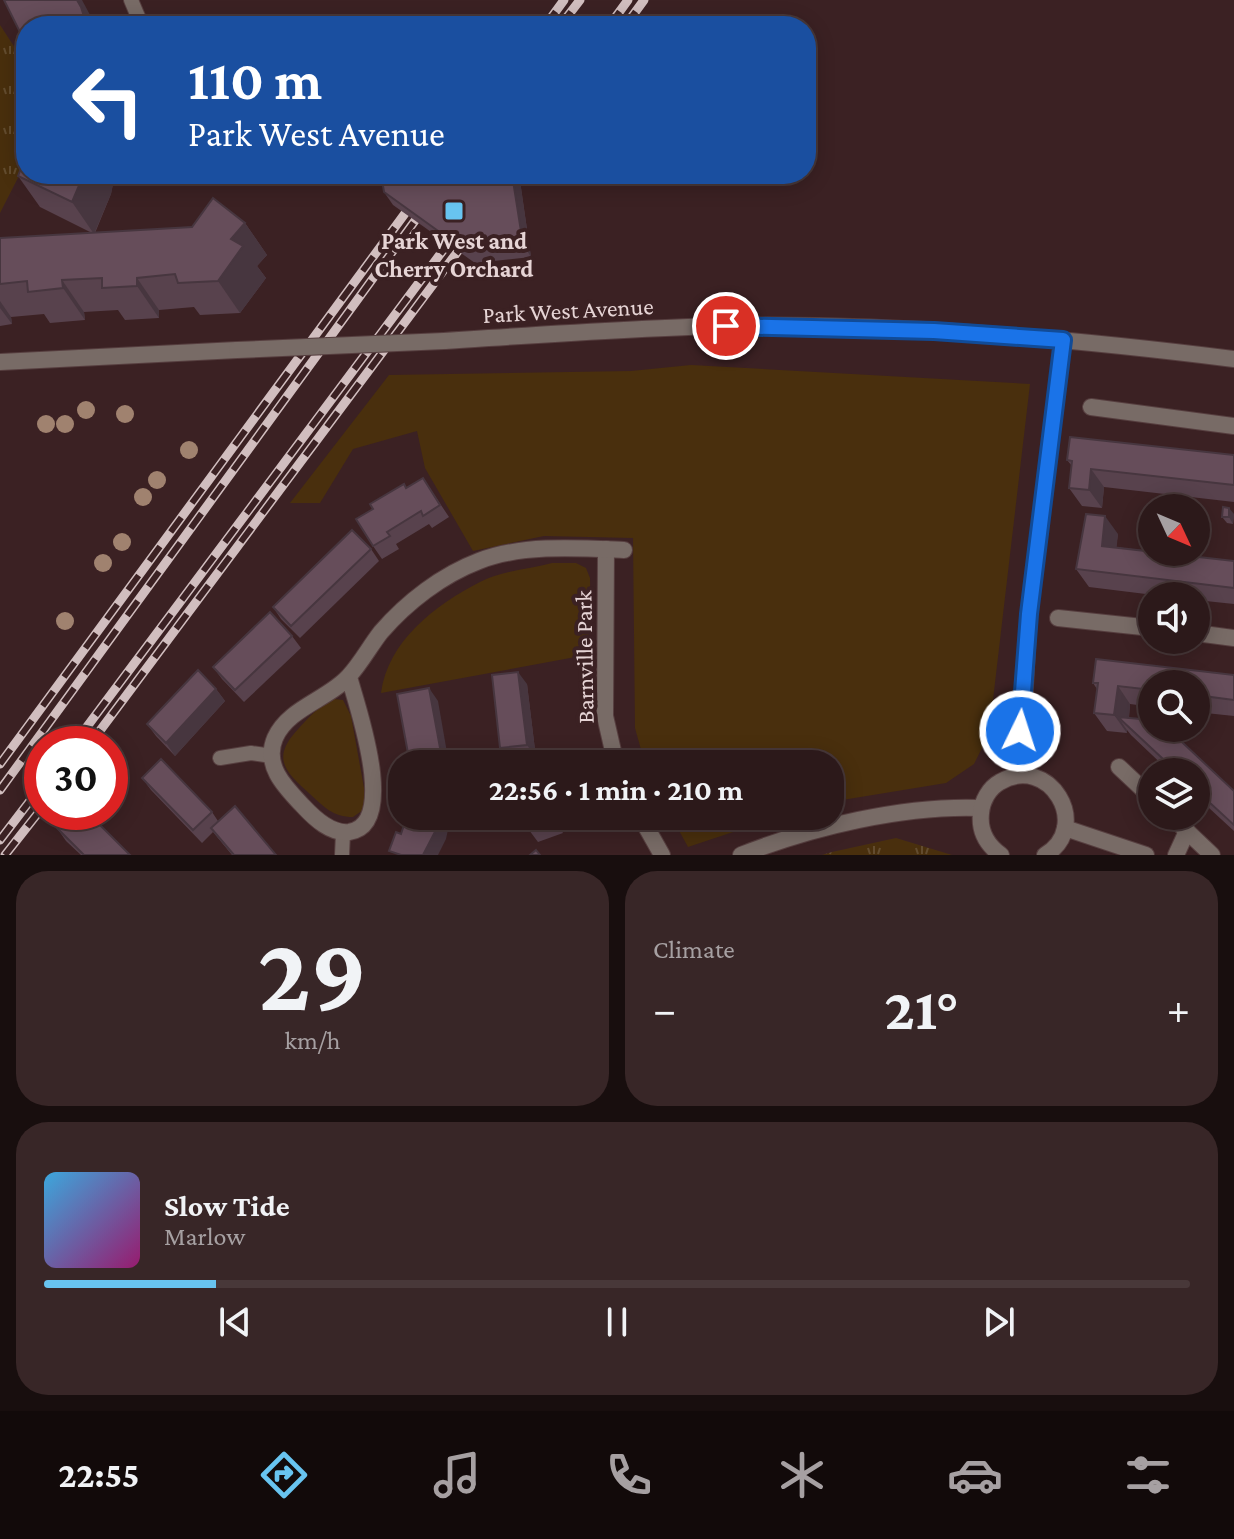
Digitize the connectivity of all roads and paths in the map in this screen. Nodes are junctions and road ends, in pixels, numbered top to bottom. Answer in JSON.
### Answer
{"nodes":[{"id":1,"x":1063,"y":340,"type":"junction"},
{"id":2,"x":1234,"y":359,"type":"edge"},
{"id":3,"x":0,"y":362,"type":"edge"},
{"id":4,"x":1091,"y":407,"type":"dead end"},
{"id":5,"x":1234,"y":426,"type":"edge"},
{"id":6,"x":606,"y":549,"type":"junction"},
{"id":7,"x":624,"y":550,"type":"dead end"},
{"id":8,"x":1058,"y":618,"type":"dead end"},
{"id":9,"x":1138,"y":627,"type":"edge"},
{"id":10,"x":1210,"y":635,"type":"edge"},
{"id":11,"x":1234,"y":638,"type":"edge"},
{"id":12,"x":349,"y":677,"type":"junction"},
{"id":13,"x":613,"y":750,"type":"edge"},
{"id":14,"x":272,"y":756,"type":"junction"},
{"id":15,"x":220,"y":758,"type":"dead end"},
{"id":16,"x":1119,"y":767,"type":"dead end"},
{"id":17,"x":1020,"y":775,"type":"junction"},
{"id":18,"x":1138,"y":785,"type":"edge"},
{"id":19,"x":981,"y":808,"type":"junction"},
{"id":20,"x":1065,"y":828,"type":"junction"},
{"id":21,"x":648,"y":830,"type":"edge"},
{"id":22,"x":1187,"y":831,"type":"joint"},
{"id":23,"x":343,"y":833,"type":"junction"},
{"id":24,"x":342,"y":855,"type":"edge"},
{"id":25,"x":662,"y":855,"type":"edge"},
{"id":26,"x":741,"y":855,"type":"edge"},
{"id":27,"x":1001,"y":855,"type":"edge"},
{"id":28,"x":1045,"y":855,"type":"edge"},
{"id":29,"x":1146,"y":855,"type":"edge"},
{"id":30,"x":1176,"y":855,"type":"edge"},
{"id":31,"x":1212,"y":855,"type":"edge"}],
"edges":[{"from":1,"to":2,"type":"street","name":"Park West Avenue"},
{"from":1,"to":3,"type":"street","name":"Park West Avenue","bridge":true},
{"from":1,"to":17,"type":"street"},
{"from":4,"to":5,"type":"street"},
{"from":6,"to":7,"type":"street"},
{"from":6,"to":12,"type":"street"},
{"from":6,"to":13,"type":"street","name":"Barnville Park"},
{"from":8,"to":9,"type":"street"},
{"from":10,"to":11,"type":"street"},
{"from":12,"to":14,"type":"street"},
{"from":12,"to":23,"type":"street"},
{"from":14,"to":15,"type":"lane"},
{"from":14,"to":23,"type":"street"},
{"from":16,"to":18,"type":"street"},
{"from":17,"to":19,"type":"street"},
{"from":17,"to":20,"type":"street"},
{"from":19,"to":26,"type":"street"},
{"from":19,"to":27,"type":"street"},
{"from":20,"to":28,"type":"street"},
{"from":20,"to":29,"type":"street"},
{"from":21,"to":25,"type":"street"},
{"from":22,"to":30,"type":"street"},
{"from":22,"to":31,"type":"street"},
{"from":23,"to":24,"type":"lane"}]}
